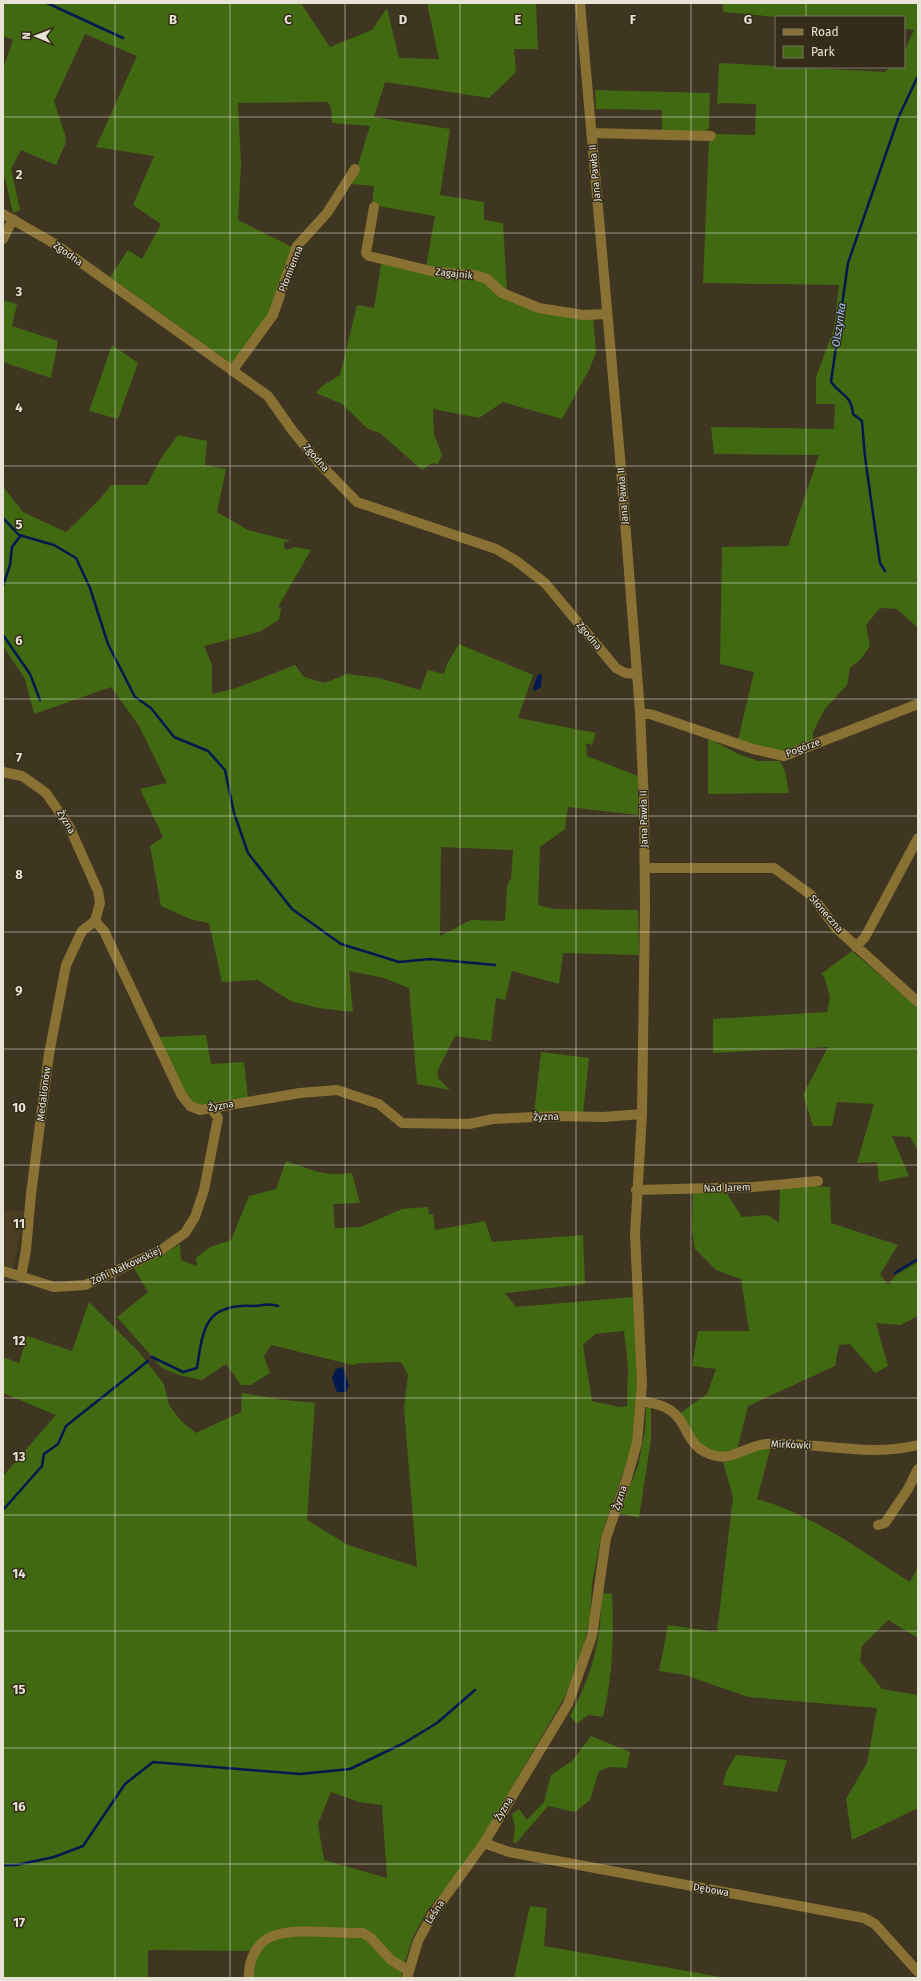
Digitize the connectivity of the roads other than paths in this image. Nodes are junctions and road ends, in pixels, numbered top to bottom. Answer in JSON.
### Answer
{"nodes":[{"id":1,"x":580,"y":3,"type":"edge"},
{"id":2,"x":591,"y":133,"type":"junction"},
{"id":3,"x":711,"y":136,"type":"dead end"},
{"id":4,"x":355,"y":169,"type":"dead end"},
{"id":5,"x":374,"y":206,"type":"dead end"},
{"id":6,"x":3,"y":214,"type":"edge"},
{"id":7,"x":13,"y":219,"type":"junction"},
{"id":8,"x":3,"y":239,"type":"edge"},
{"id":9,"x":607,"y":314,"type":"junction"},
{"id":10,"x":232,"y":371,"type":"junction"},
{"id":11,"x":637,"y":674,"type":"junction"},
{"id":12,"x":918,"y":704,"type":"edge"},
{"id":13,"x":640,"y":712,"type":"junction"},
{"id":14,"x":3,"y":772,"type":"edge"},
{"id":15,"x":918,"y":838,"type":"edge"},
{"id":16,"x":645,"y":868,"type":"junction"},
{"id":17,"x":95,"y":921,"type":"junction"},
{"id":18,"x":856,"y":947,"type":"junction"},
{"id":19,"x":644,"y":990,"type":"joint"},
{"id":20,"x":918,"y":1002,"type":"edge"},
{"id":21,"x":211,"y":1108,"type":"junction"},
{"id":22,"x":642,"y":1114,"type":"junction"},
{"id":23,"x":818,"y":1181,"type":"dead end"},
{"id":24,"x":636,"y":1190,"type":"junction"},
{"id":25,"x":3,"y":1271,"type":"edge"},
{"id":26,"x":21,"y":1277,"type":"junction"},
{"id":27,"x":641,"y":1401,"type":"junction"},
{"id":28,"x":918,"y":1445,"type":"edge"},
{"id":29,"x":918,"y":1470,"type":"edge"},
{"id":30,"x":878,"y":1525,"type":"dead end"},
{"id":31,"x":484,"y":1843,"type":"junction"},
{"id":32,"x":477,"y":1852,"type":"joint"},
{"id":33,"x":918,"y":1972,"type":"edge"},
{"id":34,"x":408,"y":1975,"type":"edge"},
{"id":35,"x":249,"y":1978,"type":"edge"}],
"edges":[{"from":1,"to":2,"type":"street","name":"Jana Pawła II"},
{"from":2,"to":3,"type":"street"},
{"from":2,"to":9,"type":"street","name":"Jana Pawła II"},
{"from":4,"to":10,"type":"street","name":"Płomienna"},
{"from":5,"to":9,"type":"street","name":"Zagajnik"},
{"from":6,"to":7,"type":"street","name":"Zgodna"},
{"from":7,"to":8,"type":"street"},
{"from":7,"to":10,"type":"street","name":"Zgodna"},
{"from":9,"to":11,"type":"street","name":"Jana Pawła II"},
{"from":10,"to":11,"type":"street","name":"Zgodna"},
{"from":11,"to":13,"type":"street","name":"Jana Pawła II"},
{"from":12,"to":13,"type":"street","name":"Pogórze"},
{"from":13,"to":16,"type":"street","name":"Jana Pawła II"},
{"from":14,"to":17,"type":"street","name":"Żyzna"},
{"from":15,"to":18,"type":"street"},
{"from":16,"to":18,"type":"street","name":"Słoneczna"},
{"from":16,"to":19,"type":"street","name":"Jana Pawła II"},
{"from":17,"to":21,"type":"street","name":"Żyzna"},
{"from":17,"to":26,"type":"street","name":"Medalionów"},
{"from":18,"to":20,"type":"street","name":"Słoneczna"},
{"from":19,"to":22,"type":"street","name":"Żyzna"},
{"from":21,"to":22,"type":"street","name":"Żyzna"},
{"from":21,"to":26,"type":"street","name":"Zofii Nałkowskiej"},
{"from":22,"to":24,"type":"street","name":"Żyzna"},
{"from":23,"to":24,"type":"street","name":"Nad Jarem"},
{"from":24,"to":27,"type":"street","name":"Żyzna"},
{"from":25,"to":26,"type":"street","name":"Zofii Nałkowskiej"},
{"from":27,"to":28,"type":"street","name":"Mirkówki"},
{"from":27,"to":31,"type":"street","name":"Żyzna"},
{"from":29,"to":30,"type":"street"},
{"from":31,"to":32,"type":"street","name":"Żyzna"},
{"from":31,"to":33,"type":"street","name":"Dębowa"},
{"from":32,"to":34,"type":"street","name":"Leśna"},
{"from":34,"to":35,"type":"street"}]}
